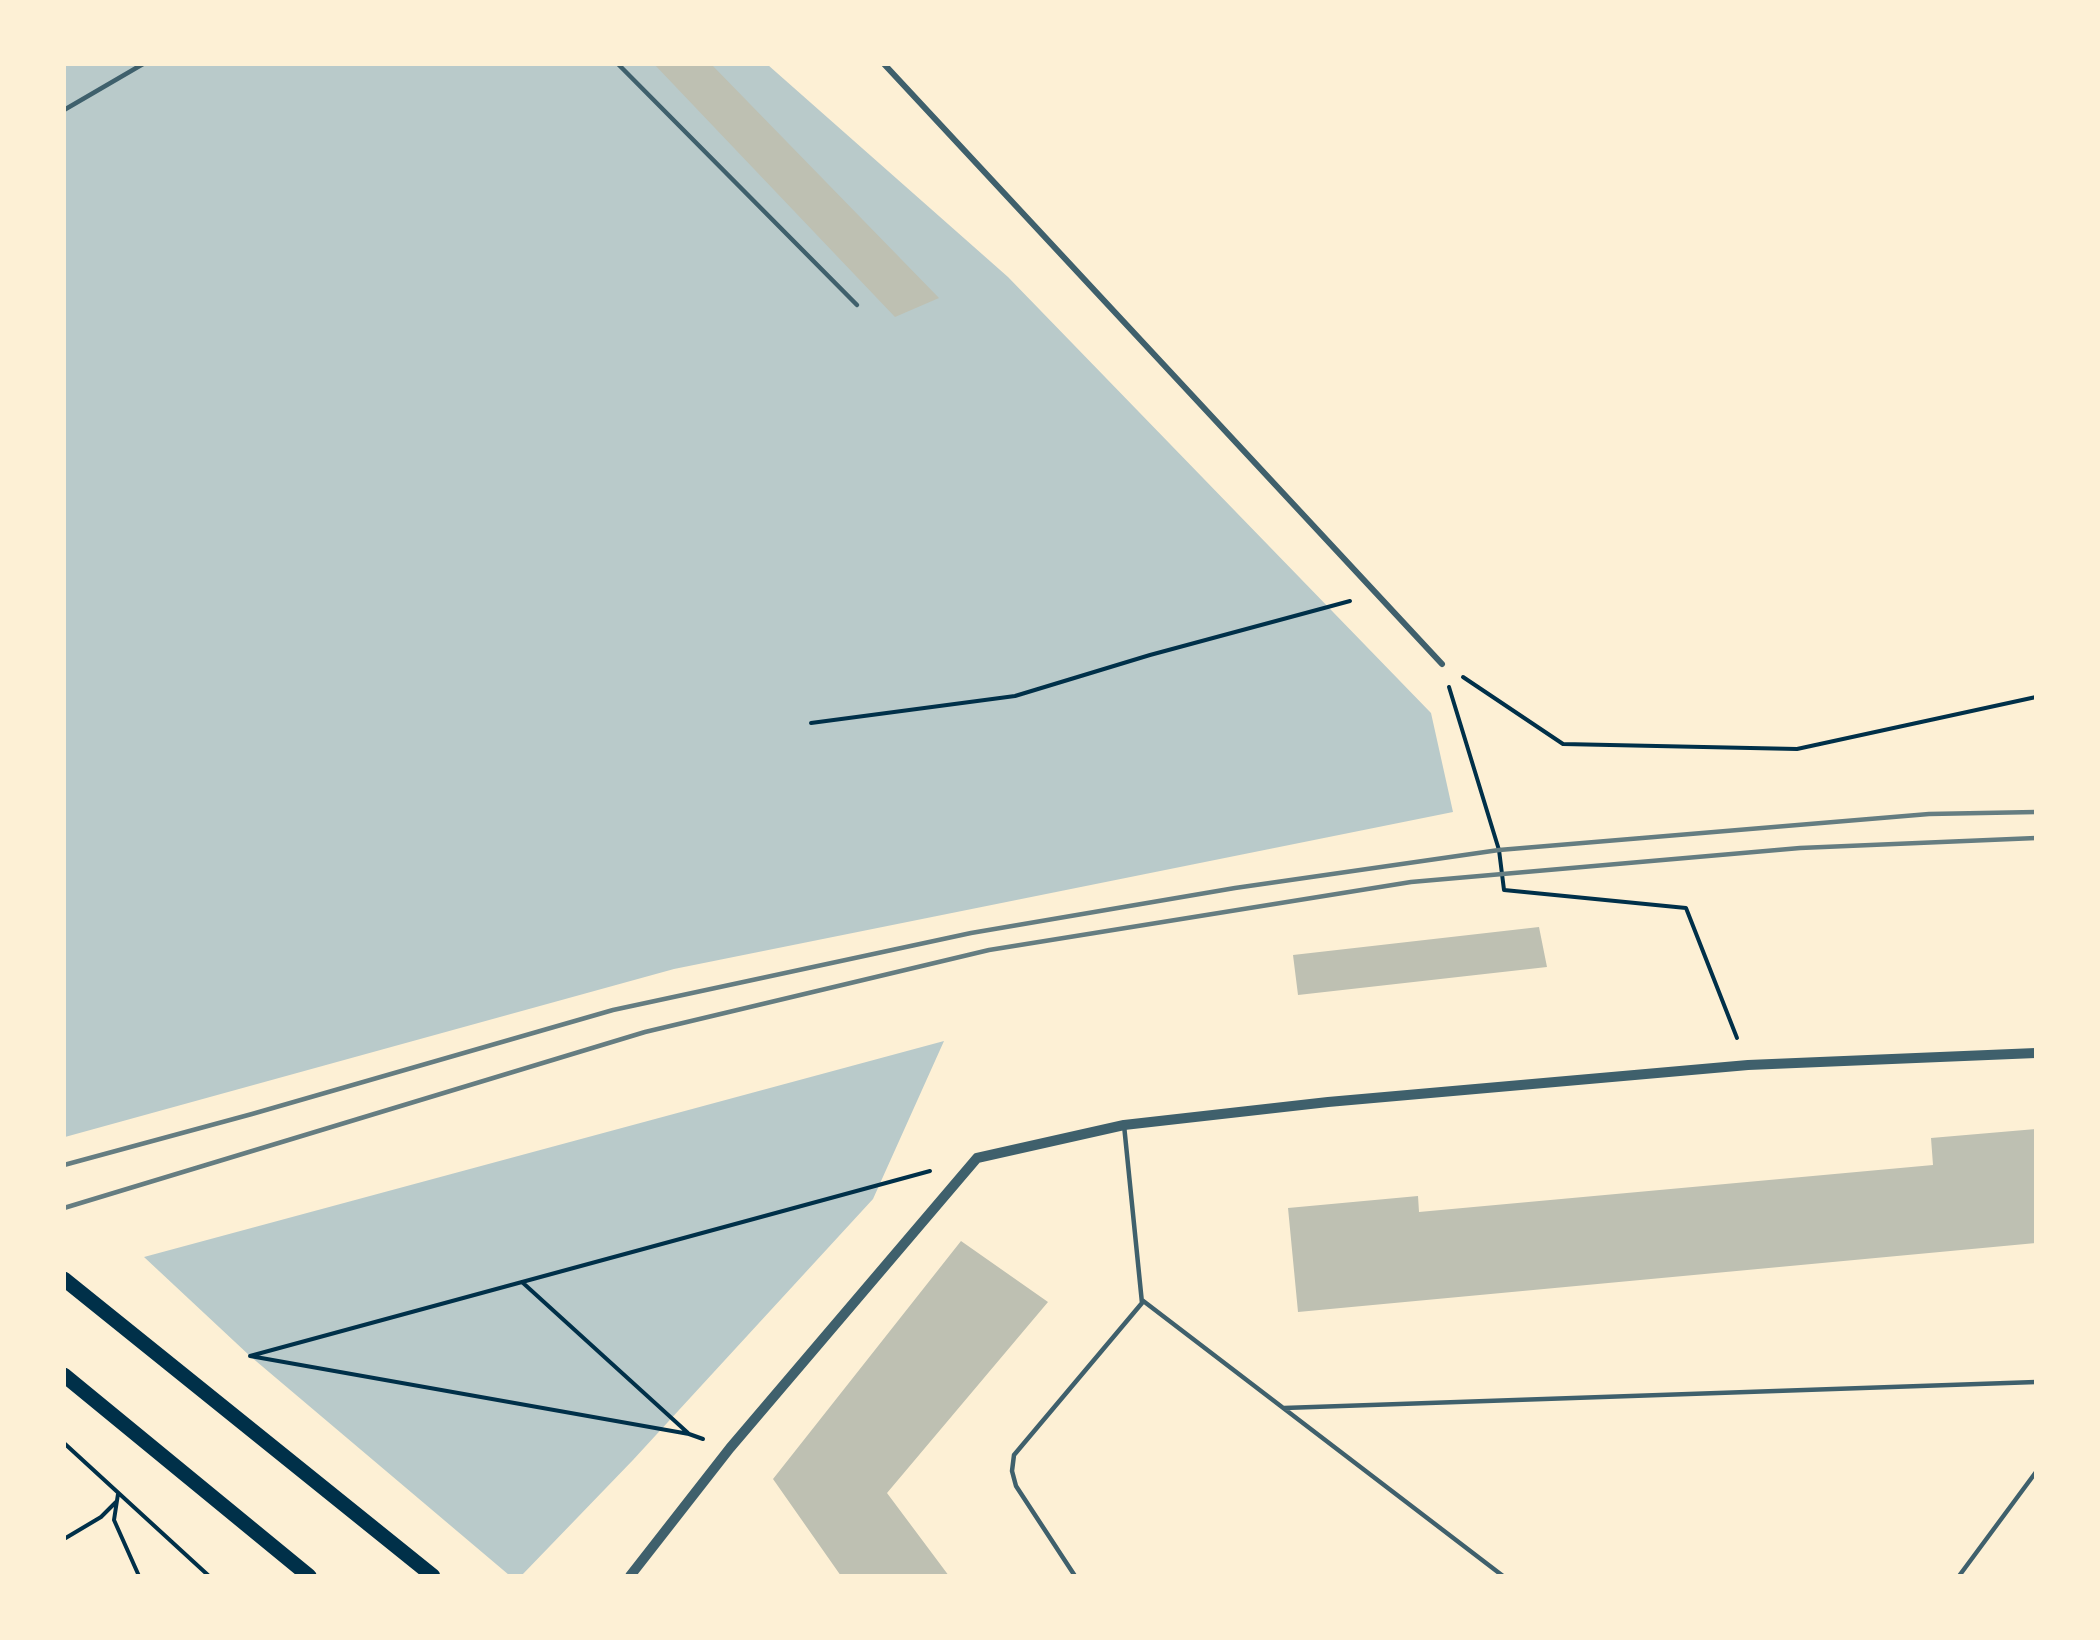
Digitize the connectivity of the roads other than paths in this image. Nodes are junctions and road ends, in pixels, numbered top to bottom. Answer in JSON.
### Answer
{"nodes":[{"id":1,"x":143,"y":64,"type":"edge"},
{"id":2,"x":618,"y":64,"type":"edge"},
{"id":3,"x":884,"y":64,"type":"edge"},
{"id":4,"x":64,"y":110,"type":"edge"},
{"id":5,"x":857,"y":305,"type":"dead end"},
{"id":6,"x":1442,"y":663,"type":"road end"},
{"id":7,"x":2036,"y":1053,"type":"edge"},
{"id":8,"x":1124,"y":1125,"type":"junction"},
{"id":9,"x":64,"y":1279,"type":"edge"},
{"id":10,"x":1142,"y":1300,"type":"junction"},
{"id":11,"x":64,"y":1375,"type":"edge"},
{"id":12,"x":2036,"y":1382,"type":"edge"},
{"id":13,"x":1284,"y":1408,"type":"junction"},
{"id":14,"x":2036,"y":1472,"type":"edge"},
{"id":15,"x":309,"y":1575,"type":"edge"},
{"id":16,"x":433,"y":1575,"type":"edge"},
{"id":17,"x":630,"y":1575,"type":"edge"},
{"id":18,"x":1075,"y":1575,"type":"edge"},
{"id":19,"x":1503,"y":1575,"type":"edge"},
{"id":20,"x":1959,"y":1575,"type":"edge"}],
"edges":[{"from":1,"to":4,"type":"lane"},
{"from":2,"to":5,"type":"lane"},
{"from":3,"to":6,"type":"street"},
{"from":7,"to":8,"type":"street"},
{"from":8,"to":10,"type":"lane"},
{"from":8,"to":17,"type":"street"},
{"from":9,"to":16,"type":"main road"},
{"from":10,"to":13,"type":"lane"},
{"from":10,"to":18,"type":"lane"},
{"from":11,"to":15,"type":"main road"},
{"from":12,"to":13,"type":"lane"},
{"from":13,"to":19,"type":"lane"},
{"from":14,"to":20,"type":"lane"}]}
